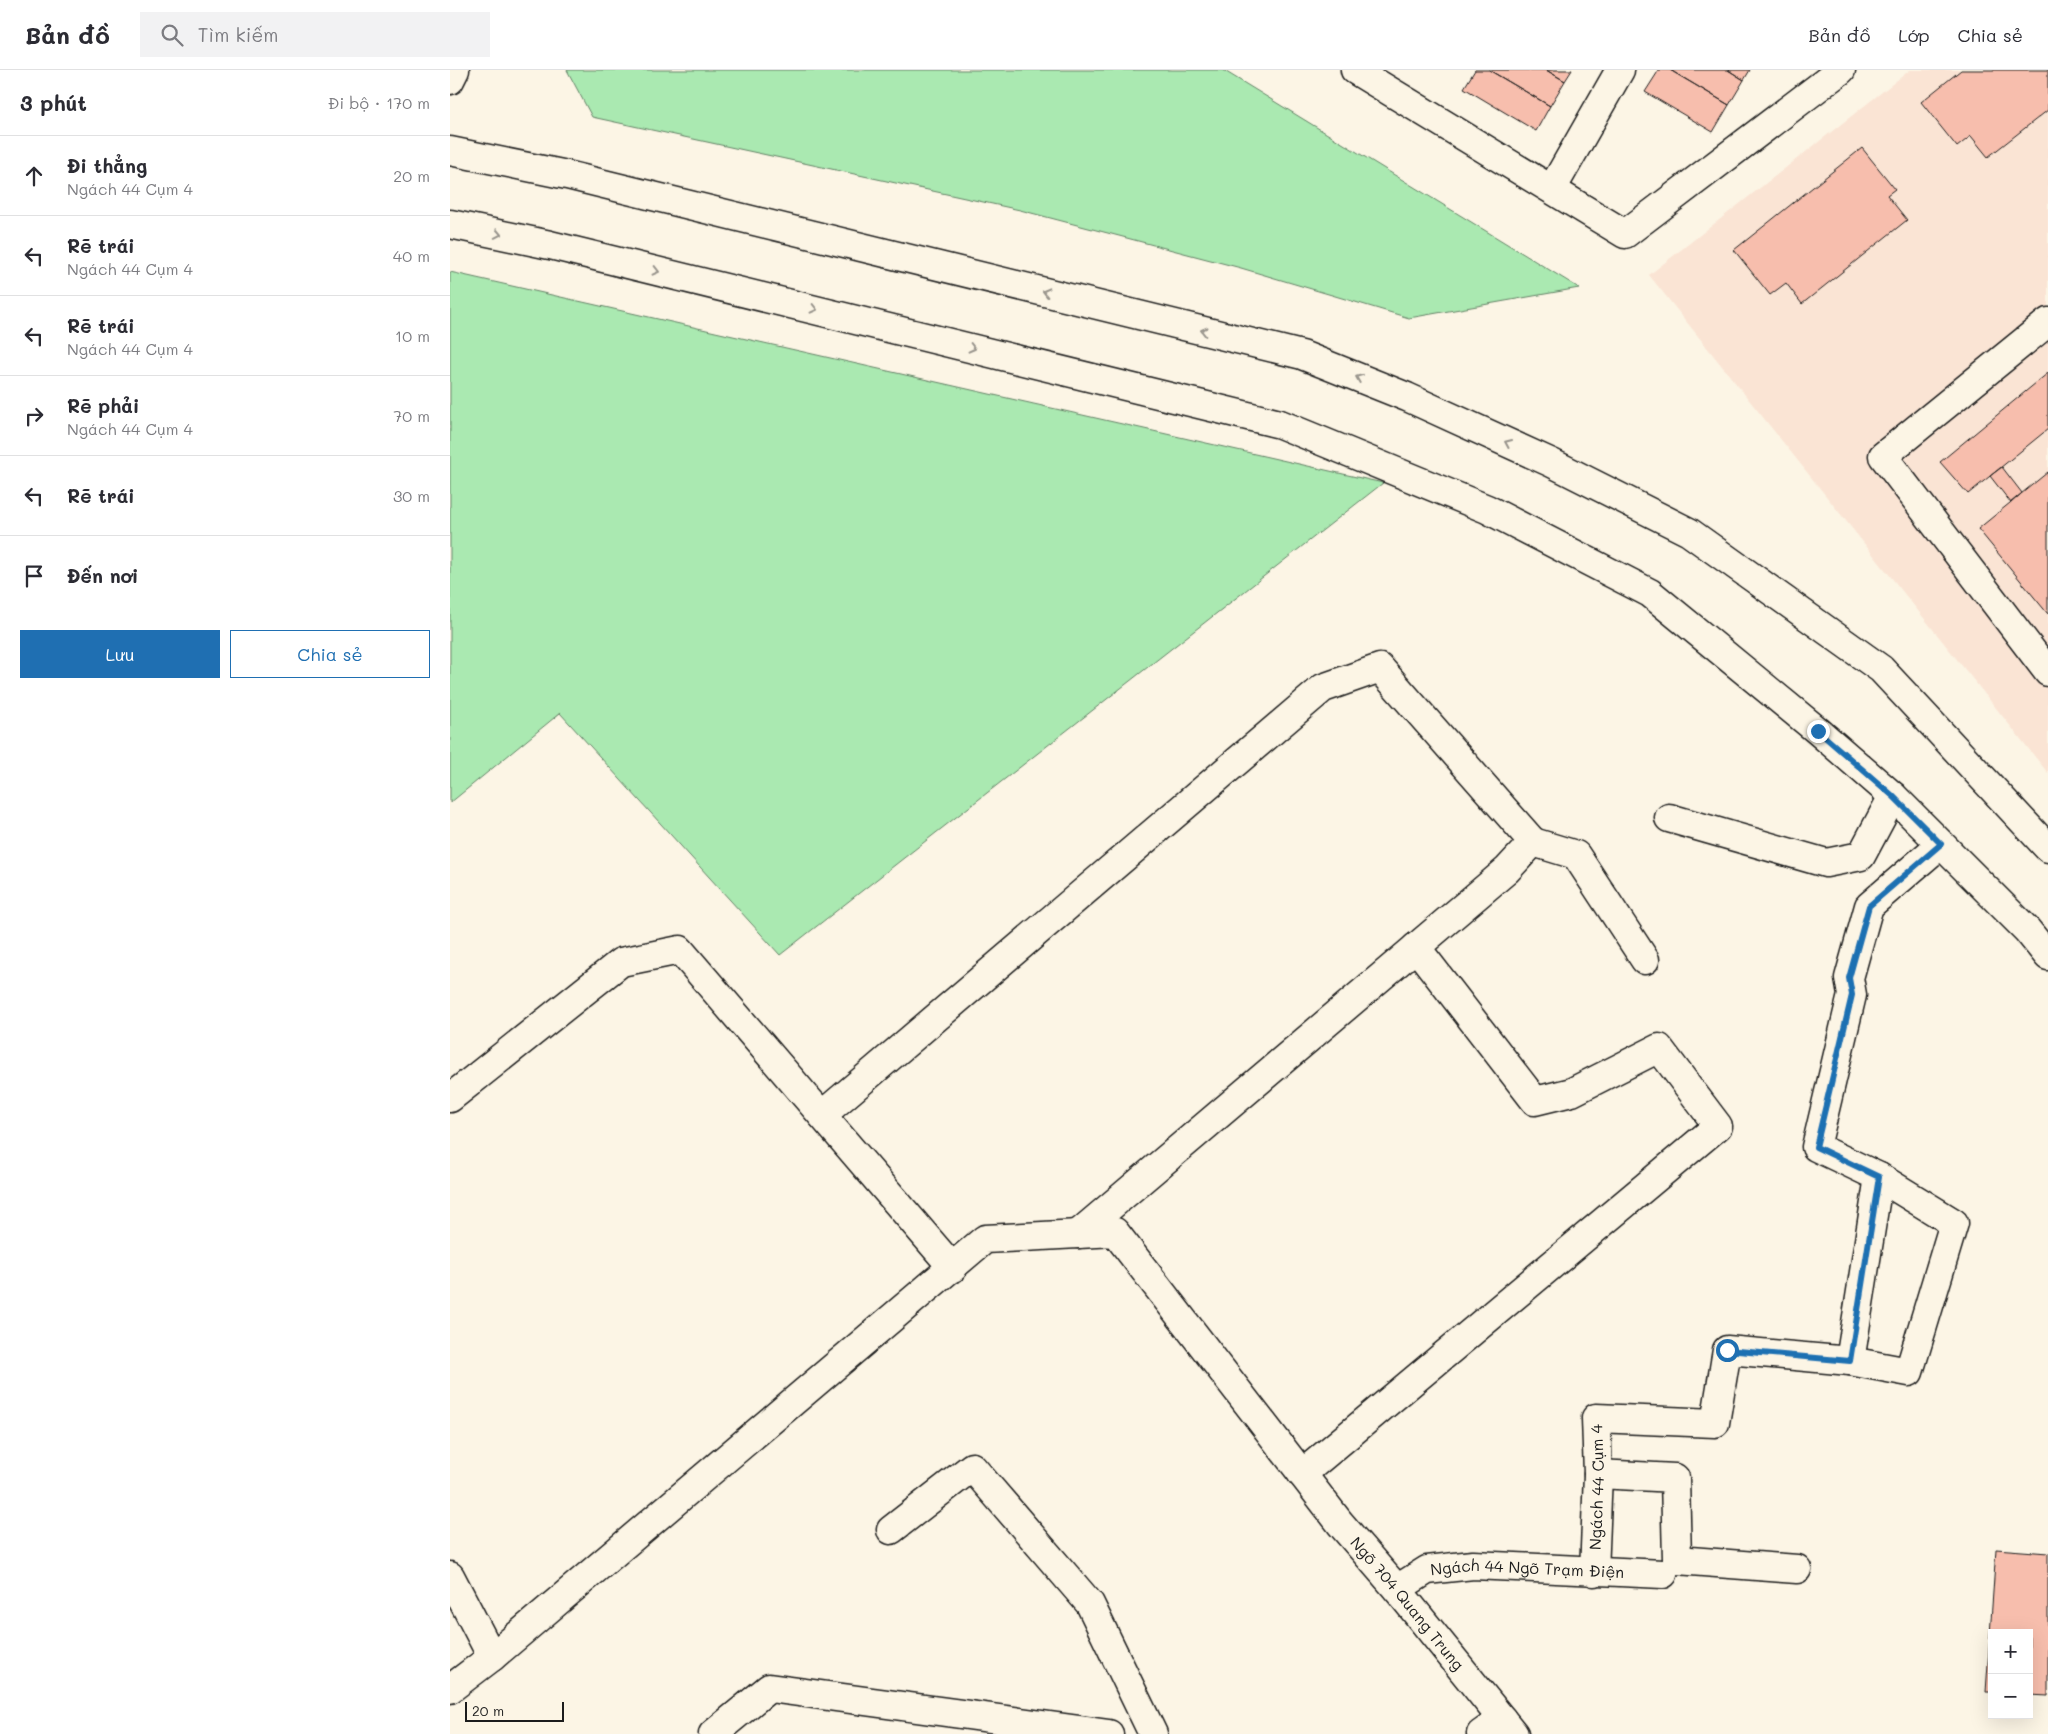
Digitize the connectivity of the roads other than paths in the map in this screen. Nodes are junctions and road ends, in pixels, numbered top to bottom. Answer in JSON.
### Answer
{"nodes":[{"id":1,"x":455,"y":70,"type":"edge"},
{"id":2,"x":1355,"y":70,"type":"edge"},
{"id":3,"x":1620,"y":70,"type":"edge"},
{"id":4,"x":1841,"y":70,"type":"edge"},
{"id":5,"x":450,"y":80,"type":"edge"},
{"id":6,"x":450,"y":151,"type":"edge"},
{"id":7,"x":1552,"y":189,"type":"junction"},
{"id":8,"x":450,"y":224,"type":"edge"},
{"id":9,"x":2048,"y":322,"type":"edge"},
{"id":10,"x":2048,"y":672,"type":"edge"},
{"id":11,"x":1893,"y":796,"type":"junction"},
{"id":12,"x":1669,"y":818,"type":"dead end"},
{"id":13,"x":1532,"y":842,"type":"junction"},
{"id":14,"x":1941,"y":844,"type":"junction"},
{"id":15,"x":2048,"y":848,"type":"edge"},
{"id":16,"x":1416,"y":948,"type":"junction"},
{"id":17,"x":2048,"y":956,"type":"edge"},
{"id":18,"x":1645,"y":960,"type":"dead end"},
{"id":19,"x":450,"y":1098,"type":"edge"},
{"id":20,"x":822,"y":1115,"type":"junction"},
{"id":21,"x":1879,"y":1177,"type":"junction"},
{"id":22,"x":1078,"y":1234,"type":"junction"},
{"id":23,"x":953,"y":1268,"type":"junction"},
{"id":24,"x":1850,"y":1361,"type":"junction"},
{"id":25,"x":1302,"y":1474,"type":"junction"},
{"id":26,"x":1598,"y":1474,"type":"junction"},
{"id":27,"x":891,"y":1530,"type":"dead end"},
{"id":28,"x":1796,"y":1570,"type":"dead end"},
{"id":29,"x":1594,"y":1572,"type":"junction"},
{"id":30,"x":1663,"y":1574,"type":"dead end"},
{"id":31,"x":450,"y":1576,"type":"edge"},
{"id":32,"x":1397,"y":1589,"type":"junction"},
{"id":33,"x":492,"y":1657,"type":"junction"},
{"id":34,"x":450,"y":1689,"type":"edge"},
{"id":35,"x":1499,"y":1729,"type":"edge"},
{"id":36,"x":712,"y":1734,"type":"edge"},
{"id":37,"x":1103,"y":1734,"type":"edge"},
{"id":38,"x":1153,"y":1734,"type":"edge"}],
"edges":[{"from":1,"to":5,"type":"street"},
{"from":2,"to":7,"type":"street"},
{"from":3,"to":7,"type":"street"},
{"from":4,"to":7,"type":"street"},
{"from":15,"to":6,"type":"street","one_way":true},
{"from":8,"to":11,"type":"street","one_way":true},
{"from":9,"to":10,"type":"street"},
{"from":11,"to":12,"type":"street"},
{"from":11,"to":14,"type":"street"},
{"from":13,"to":16,"type":"street"},
{"from":13,"to":18,"type":"street"},
{"from":13,"to":20,"type":"street"},
{"from":14,"to":17,"type":"street"},
{"from":14,"to":21,"type":"street"},
{"from":16,"to":22,"type":"street"},
{"from":16,"to":25,"type":"street"},
{"from":19,"to":20,"type":"street"},
{"from":20,"to":23,"type":"street"},
{"from":21,"to":24,"type":"street"},
{"from":21,"to":24,"type":"street"},
{"from":22,"to":23,"type":"street"},
{"from":22,"to":25,"type":"street","name":"Ngõ 704 Quang Trung"},
{"from":23,"to":33,"type":"street"},
{"from":24,"to":26,"type":"street","name":"Ngách 44 Cụm 4"},
{"from":25,"to":32,"type":"street","name":"Ngõ 704 Quang Trung"},
{"from":26,"to":28,"type":"street"},
{"from":26,"to":29,"type":"street","name":"Ngách 44 Cụm 4"},
{"from":27,"to":38,"type":"street"},
{"from":29,"to":30,"type":"street","name":"Ngách 44 Ngõ Trạm Điện"},
{"from":29,"to":32,"type":"street","name":"Ngách 44 Ngõ Trạm Điện"},
{"from":31,"to":33,"type":"street"},
{"from":32,"to":35,"type":"street","name":"Ngõ 704 Quang Trung"},
{"from":33,"to":34,"type":"street"},
{"from":36,"to":37,"type":"street"}]}
